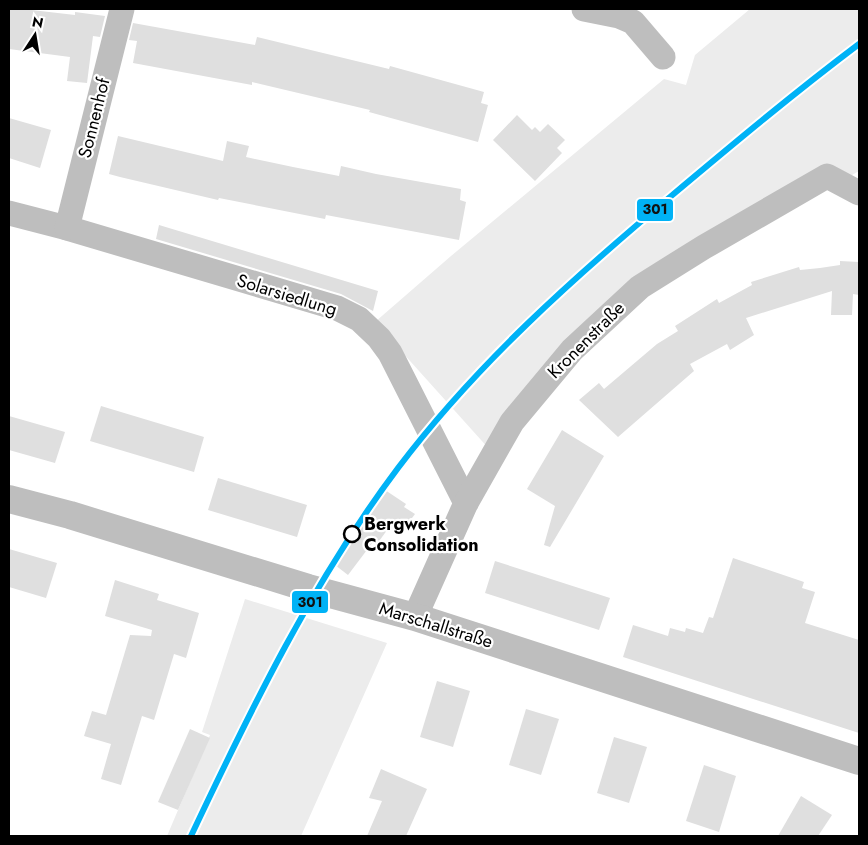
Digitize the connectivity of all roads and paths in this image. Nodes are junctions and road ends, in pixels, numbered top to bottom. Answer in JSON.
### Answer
{"nodes":[{"id":1,"x":122,"y":9,"type":"edge"},
{"id":2,"x":584,"y":9,"type":"edge"},
{"id":3,"x":663,"y":57,"type":"dead end"},
{"id":4,"x":859,"y":193,"type":"edge"},
{"id":5,"x":9,"y":213,"type":"edge"},
{"id":6,"x":67,"y":228,"type":"junction"},
{"id":7,"x":9,"y":500,"type":"edge"},
{"id":8,"x":466,"y":504,"type":"junction"},
{"id":9,"x":415,"y":617,"type":"junction"},
{"id":10,"x":859,"y":761,"type":"edge"}],
"edges":[{"from":1,"to":6,"type":"street","name":"Sonnenhof"},
{"from":2,"to":3,"type":"street"},
{"from":4,"to":8,"type":"street","name":"Kronenstraße"},
{"from":5,"to":6,"type":"street","name":"Solarsiedlung"},
{"from":6,"to":8,"type":"street","name":"Solarsiedlung"},
{"from":7,"to":9,"type":"street","name":"Marschallstraße"},
{"from":8,"to":9,"type":"street","name":"Kronenstraße"},
{"from":9,"to":10,"type":"street","name":"Marschallstraße"}]}
